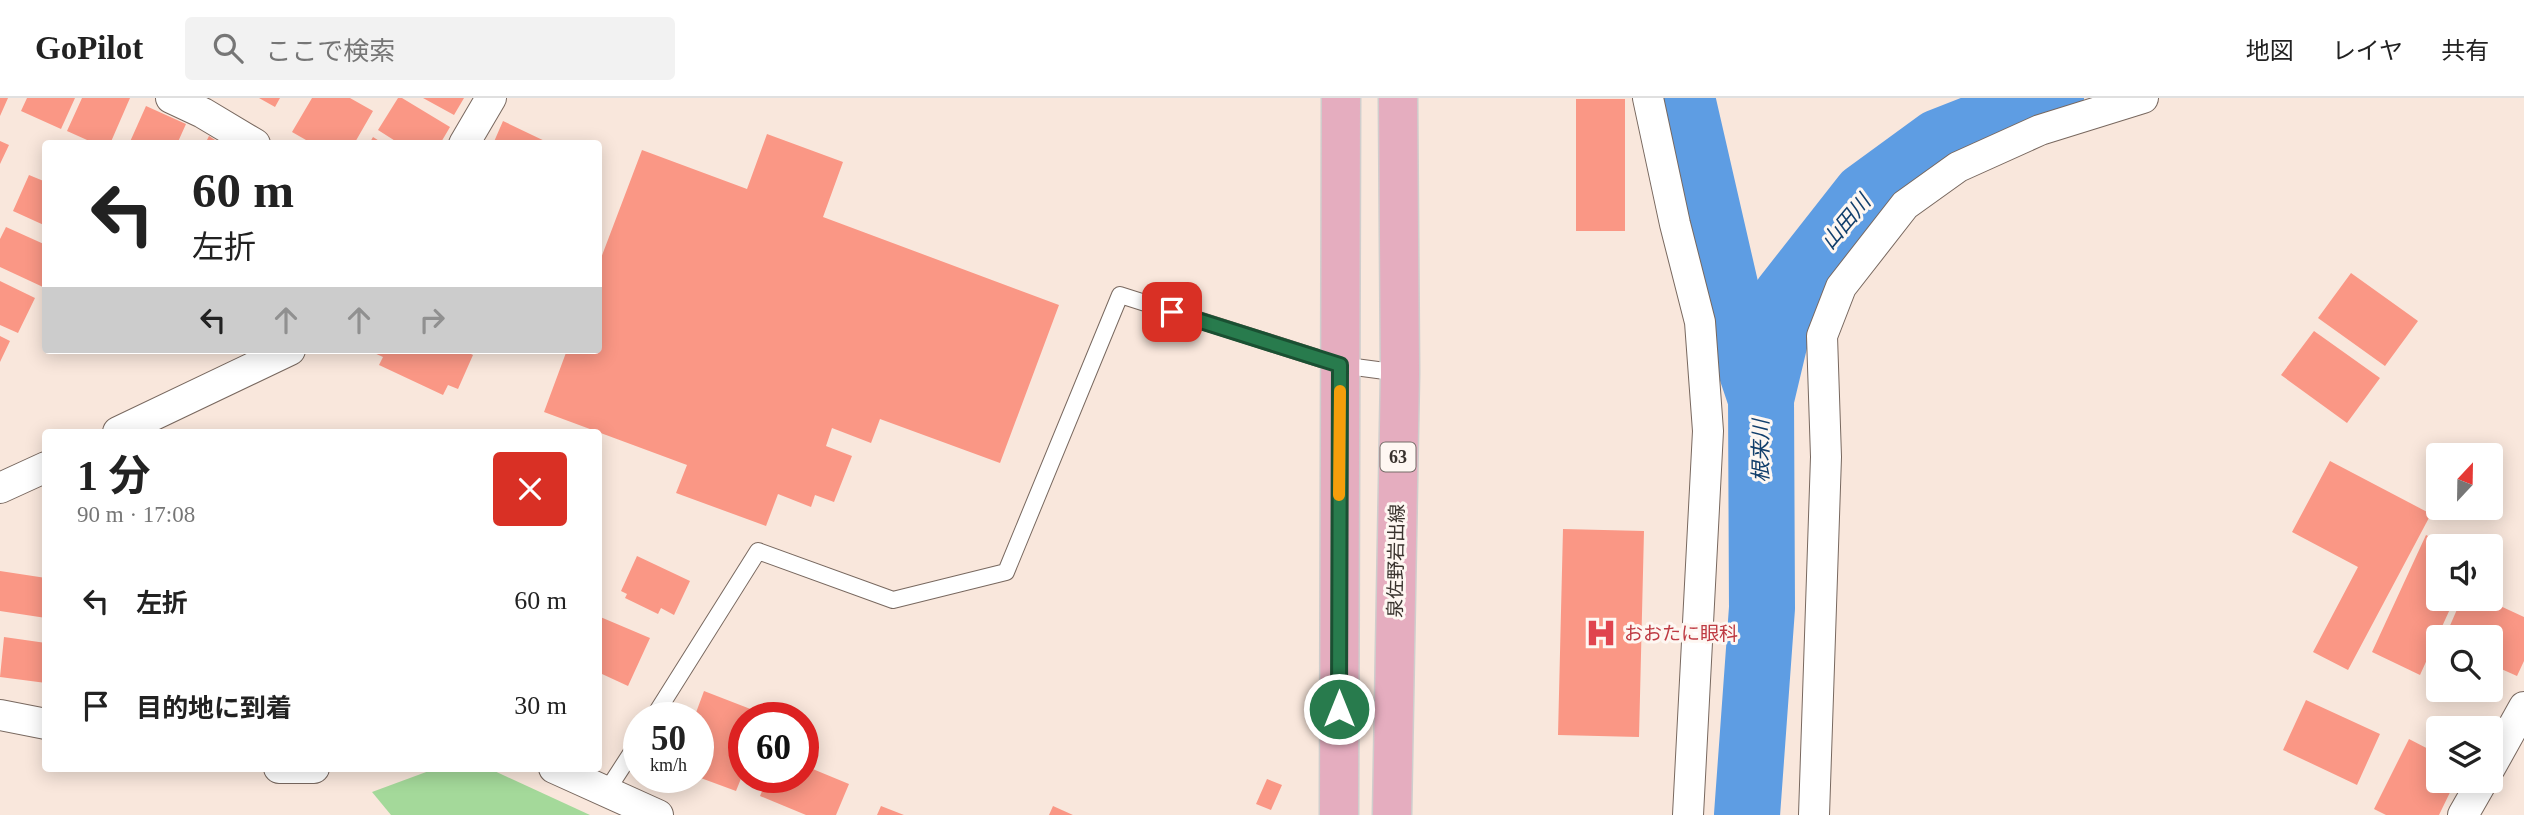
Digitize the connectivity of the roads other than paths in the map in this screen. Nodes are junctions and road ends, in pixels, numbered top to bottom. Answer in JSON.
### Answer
{"nodes":[{"id":1,"x":171,"y":98,"type":"edge"},
{"id":2,"x":491,"y":98,"type":"edge"},
{"id":3,"x":1341,"y":98,"type":"edge"},
{"id":4,"x":1398,"y":98,"type":"edge"},
{"id":5,"x":1648,"y":98,"type":"edge"},
{"id":6,"x":2143,"y":98,"type":"edge"},
{"id":7,"x":248,"y":140,"type":"edge"},
{"id":8,"x":466,"y":140,"type":"edge"},
{"id":9,"x":282,"y":354,"type":"edge"},
{"id":10,"x":1340,"y":365,"type":"junction"},
{"id":11,"x":1400,"y":373,"type":"junction"},
{"id":12,"x":124,"y":429,"type":"edge"},
{"id":13,"x":42,"y":469,"type":"edge"},
{"id":14,"x":0,"y":488,"type":"edge"},
{"id":15,"x":663,"y":702,"type":"edge"},
{"id":16,"x":2524,"y":707,"type":"edge"},
{"id":17,"x":0,"y":715,"type":"edge"},
{"id":18,"x":42,"y":723,"type":"edge"},
{"id":19,"x":2503,"y":745,"type":"edge"},
{"id":20,"x":623,"y":766,"type":"edge"},
{"id":21,"x":563,"y":772,"type":"edge"},
{"id":22,"x":607,"y":792,"type":"junction"},
{"id":23,"x":2476,"y":793,"type":"edge"},
{"id":24,"x":658,"y":815,"type":"edge"},
{"id":25,"x":1339,"y":815,"type":"edge"},
{"id":26,"x":1392,"y":815,"type":"edge"},
{"id":27,"x":1688,"y":815,"type":"edge"},
{"id":28,"x":1814,"y":815,"type":"edge"},
{"id":29,"x":2463,"y":815,"type":"edge"}],
"edges":[{"from":1,"to":7,"type":"street"},
{"from":2,"to":8,"type":"street"},
{"from":3,"to":10,"type":"main road"},
{"from":4,"to":11,"type":"main road","name":"泉佐野岩出線","number":"63"},
{"from":5,"to":27,"type":"street"},
{"from":6,"to":28,"type":"street"},
{"from":9,"to":12,"type":"street"},
{"from":10,"to":11,"type":"lane"},
{"from":10,"to":15,"type":"lane"},
{"from":10,"to":25,"type":"main road"},
{"from":11,"to":26,"type":"main road","name":"泉佐野岩出線","number":"63"},
{"from":13,"to":14,"type":"street"},
{"from":16,"to":19,"type":"street"},
{"from":17,"to":18,"type":"street"},
{"from":20,"to":22,"type":"lane"},
{"from":21,"to":22,"type":"street"},
{"from":22,"to":24,"type":"street"},
{"from":23,"to":29,"type":"street"}]}
